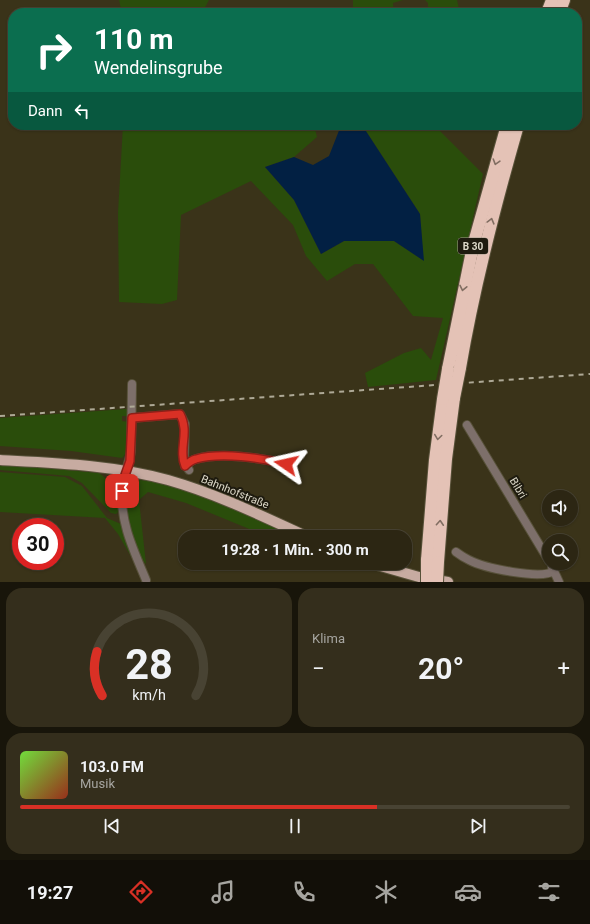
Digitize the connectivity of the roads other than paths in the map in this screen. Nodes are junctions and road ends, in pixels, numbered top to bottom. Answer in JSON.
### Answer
{"nodes":[{"id":1,"x":506,"y":130,"type":"edge"},
{"id":2,"x":517,"y":130,"type":"edge"},
{"id":3,"x":454,"y":368,"type":"junction"},
{"id":4,"x":132,"y":384,"type":"dead end"},
{"id":5,"x":132,"y":418,"type":"junction"},
{"id":6,"x":467,"y":425,"type":"dead end"},
{"id":7,"x":0,"y":460,"type":"edge"},
{"id":8,"x":286,"y":464,"type":"dead end"},
{"id":9,"x":126,"y":471,"type":"junction"},
{"id":10,"x":293,"y":530,"type":"edge"},
{"id":11,"x":542,"y":550,"type":"edge"},
{"id":12,"x":456,"y":552,"type":"dead end"},
{"id":13,"x":433,"y":561,"type":"junction"},
{"id":14,"x":394,"y":570,"type":"edge"},
{"id":15,"x":554,"y":571,"type":"joint"},
{"id":16,"x":146,"y":580,"type":"dead end"},
{"id":17,"x":427,"y":582,"type":"edge"},
{"id":18,"x":437,"y":582,"type":"edge"},
{"id":19,"x":448,"y":582,"type":"edge"},
{"id":20,"x":559,"y":582,"type":"edge"}],
"edges":[{"from":1,"to":3,"type":"highway","number":"B 30","one_way":true},
{"from":3,"to":2,"type":"highway","number":"B 30","one_way":true},
{"from":3,"to":13,"type":"highway","number":"B 30","bridge":true},
{"from":4,"to":5,"type":"street"},
{"from":5,"to":8,"type":"street"},
{"from":5,"to":9,"type":"street"},
{"from":6,"to":11,"type":"street","name":"Bibri"},
{"from":7,"to":9,"type":"main road","name":"Bahnhofstraße"},
{"from":9,"to":10,"type":"main road","name":"Bahnhofstraße"},
{"from":9,"to":16,"type":"street"},
{"from":12,"to":15,"type":"street"},
{"from":13,"to":17,"type":"highway","number":"B 30","bridge":true},
{"from":13,"to":18,"type":"highway","number":"B 30","bridge":true},
{"from":14,"to":19,"type":"main road"},
{"from":15,"to":20,"type":"street","name":"Bibri"}]}
